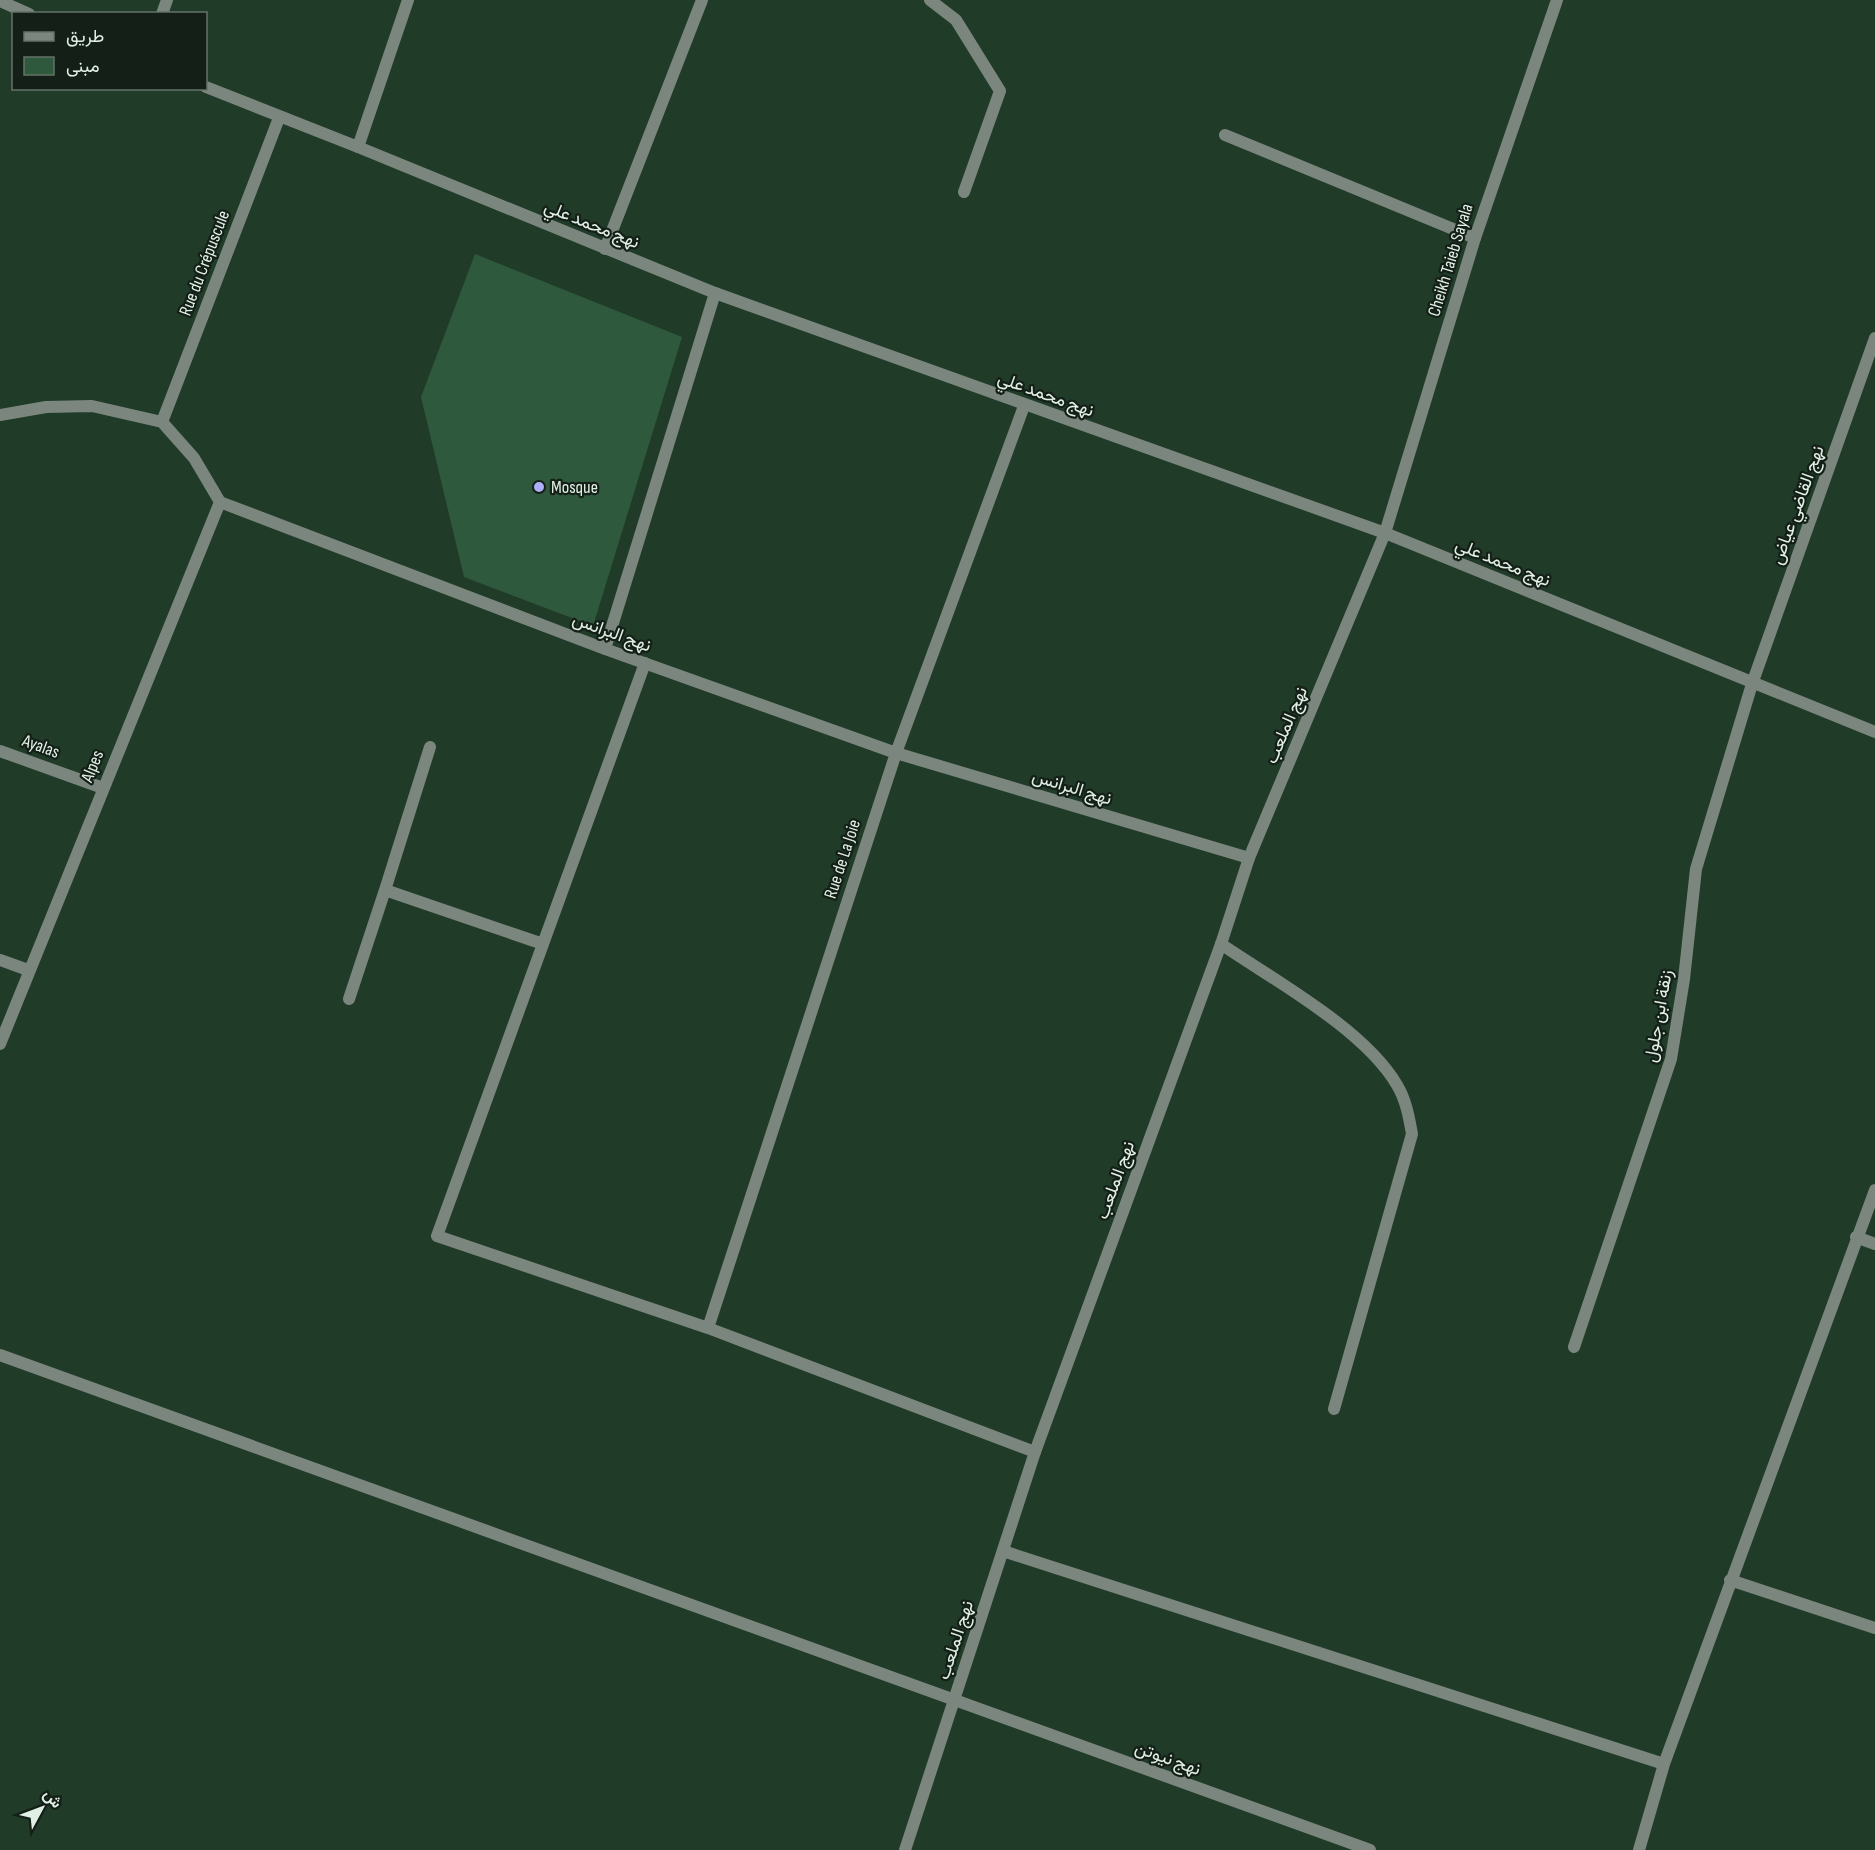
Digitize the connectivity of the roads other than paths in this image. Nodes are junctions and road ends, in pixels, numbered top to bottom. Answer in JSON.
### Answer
{"nodes":[{"id":1,"x":408,"y":0,"type":"edge"},
{"id":2,"x":702,"y":0,"type":"edge"},
{"id":3,"x":930,"y":0,"type":"edge"},
{"id":4,"x":1557,"y":0,"type":"edge"},
{"id":5,"x":0,"y":1,"type":"edge"},
{"id":6,"x":25,"y":12,"type":"edge"},
{"id":7,"x":207,"y":87,"type":"edge"},
{"id":8,"x":279,"y":117,"type":"junction"},
{"id":9,"x":1225,"y":135,"type":"dead end"},
{"id":10,"x":358,"y":147,"type":"junction"},
{"id":11,"x":964,"y":192,"type":"dead end"},
{"id":12,"x":1474,"y":237,"type":"junction"},
{"id":13,"x":605,"y":249,"type":"junction"},
{"id":14,"x":715,"y":293,"type":"junction"},
{"id":15,"x":1875,"y":338,"type":"edge"},
{"id":16,"x":1024,"y":406,"type":"junction"},
{"id":17,"x":0,"y":415,"type":"edge"},
{"id":18,"x":162,"y":422,"type":"junction"},
{"id":19,"x":220,"y":502,"type":"junction"},
{"id":20,"x":1385,"y":533,"type":"junction"},
{"id":21,"x":605,"y":649,"type":"junction"},
{"id":22,"x":645,"y":663,"type":"junction"},
{"id":23,"x":1752,"y":684,"type":"junction"},
{"id":24,"x":1875,"y":732,"type":"edge"},
{"id":25,"x":430,"y":747,"type":"dead end"},
{"id":26,"x":0,"y":751,"type":"edge"},
{"id":27,"x":896,"y":753,"type":"junction"},
{"id":28,"x":103,"y":788,"type":"junction"},
{"id":29,"x":1249,"y":858,"type":"junction"},
{"id":30,"x":386,"y":890,"type":"junction"},
{"id":31,"x":543,"y":944,"type":"junction"},
{"id":32,"x":1221,"y":944,"type":"junction"},
{"id":33,"x":0,"y":960,"type":"edge"},
{"id":34,"x":28,"y":970,"type":"junction"},
{"id":35,"x":349,"y":999,"type":"dead end"},
{"id":36,"x":0,"y":1044,"type":"edge"},
{"id":37,"x":1875,"y":1190,"type":"edge"},
{"id":38,"x":1856,"y":1237,"type":"junction"},
{"id":39,"x":1875,"y":1244,"type":"edge"},
{"id":40,"x":708,"y":1328,"type":"junction"},
{"id":41,"x":1574,"y":1347,"type":"dead end"},
{"id":42,"x":0,"y":1355,"type":"edge"},
{"id":43,"x":1334,"y":1409,"type":"dead end"},
{"id":44,"x":1035,"y":1452,"type":"junction"},
{"id":45,"x":1003,"y":1551,"type":"junction"},
{"id":46,"x":1730,"y":1580,"type":"junction"},
{"id":47,"x":1875,"y":1628,"type":"edge"},
{"id":48,"x":954,"y":1700,"type":"junction"},
{"id":49,"x":1664,"y":1764,"type":"junction"},
{"id":50,"x":905,"y":1850,"type":"edge"},
{"id":51,"x":1370,"y":1850,"type":"edge"},
{"id":52,"x":1639,"y":1850,"type":"edge"}],
"edges":[{"from":1,"to":10,"type":"street"},
{"from":2,"to":13,"type":"street"},
{"from":3,"to":11,"type":"street"},
{"from":4,"to":12,"type":"street","name":"Cheikh Taieb Sayala"},
{"from":5,"to":6,"type":"street"},
{"from":7,"to":8,"type":"street","name":"نهج محمد علي"},
{"from":8,"to":10,"type":"street","name":"نهج محمد علي"},
{"from":8,"to":18,"type":"street","name":"Rue du Crépuscule"},
{"from":9,"to":12,"type":"street"},
{"from":10,"to":13,"type":"street","name":"نهج محمد علي"},
{"from":12,"to":20,"type":"street","name":"Cheikh Taieb Sayala"},
{"from":13,"to":14,"type":"street","name":"نهج محمد علي"},
{"from":14,"to":16,"type":"street","name":"نهج محمد علي"},
{"from":14,"to":21,"type":"street"},
{"from":15,"to":23,"type":"street","name":"نهج القاضي عياض"},
{"from":16,"to":20,"type":"street","name":"نهج محمد علي"},
{"from":16,"to":27,"type":"street","name":"Rue de La Joie"},
{"from":17,"to":18,"type":"street"},
{"from":18,"to":19,"type":"street"},
{"from":19,"to":21,"type":"street","name":"نهج البرانس"},
{"from":19,"to":28,"type":"street","name":"Alpes"},
{"from":20,"to":23,"type":"street","name":"نهج محمد علي"},
{"from":20,"to":29,"type":"street","name":"نهج الملعب"},
{"from":21,"to":22,"type":"street","name":"نهج البرانس"},
{"from":22,"to":27,"type":"street","name":"نهج البرانس"},
{"from":22,"to":31,"type":"street"},
{"from":23,"to":24,"type":"street","name":"نهج محمد علي"},
{"from":23,"to":41,"type":"street","name":"زنقة ابن جلول"},
{"from":25,"to":30,"type":"street"},
{"from":26,"to":28,"type":"street","name":"Ayalas"},
{"from":27,"to":29,"type":"street","name":"نهج البرانس"},
{"from":27,"to":40,"type":"street","name":"Rue de La Joie"},
{"from":28,"to":34,"type":"street","name":"Alpes"},
{"from":29,"to":32,"type":"street","name":"نهج الملعب"},
{"from":30,"to":31,"type":"street"},
{"from":30,"to":35,"type":"street"},
{"from":31,"to":40,"type":"street"},
{"from":32,"to":43,"type":"street"},
{"from":32,"to":44,"type":"street","name":"نهج الملعب"},
{"from":33,"to":34,"type":"street"},
{"from":34,"to":36,"type":"street","name":"Alpes"},
{"from":37,"to":38,"type":"street"},
{"from":38,"to":39,"type":"street"},
{"from":38,"to":46,"type":"street"},
{"from":40,"to":44,"type":"street"},
{"from":42,"to":48,"type":"street","name":"نهج نيوتن"},
{"from":44,"to":45,"type":"street","name":"نهج الملعب"},
{"from":45,"to":48,"type":"street","name":"نهج الملعب"},
{"from":45,"to":49,"type":"street"},
{"from":46,"to":47,"type":"street"},
{"from":46,"to":49,"type":"street"},
{"from":48,"to":50,"type":"street","name":"نهج الملعب"},
{"from":48,"to":51,"type":"street","name":"نهج نيوتن"},
{"from":49,"to":52,"type":"street"}]}
